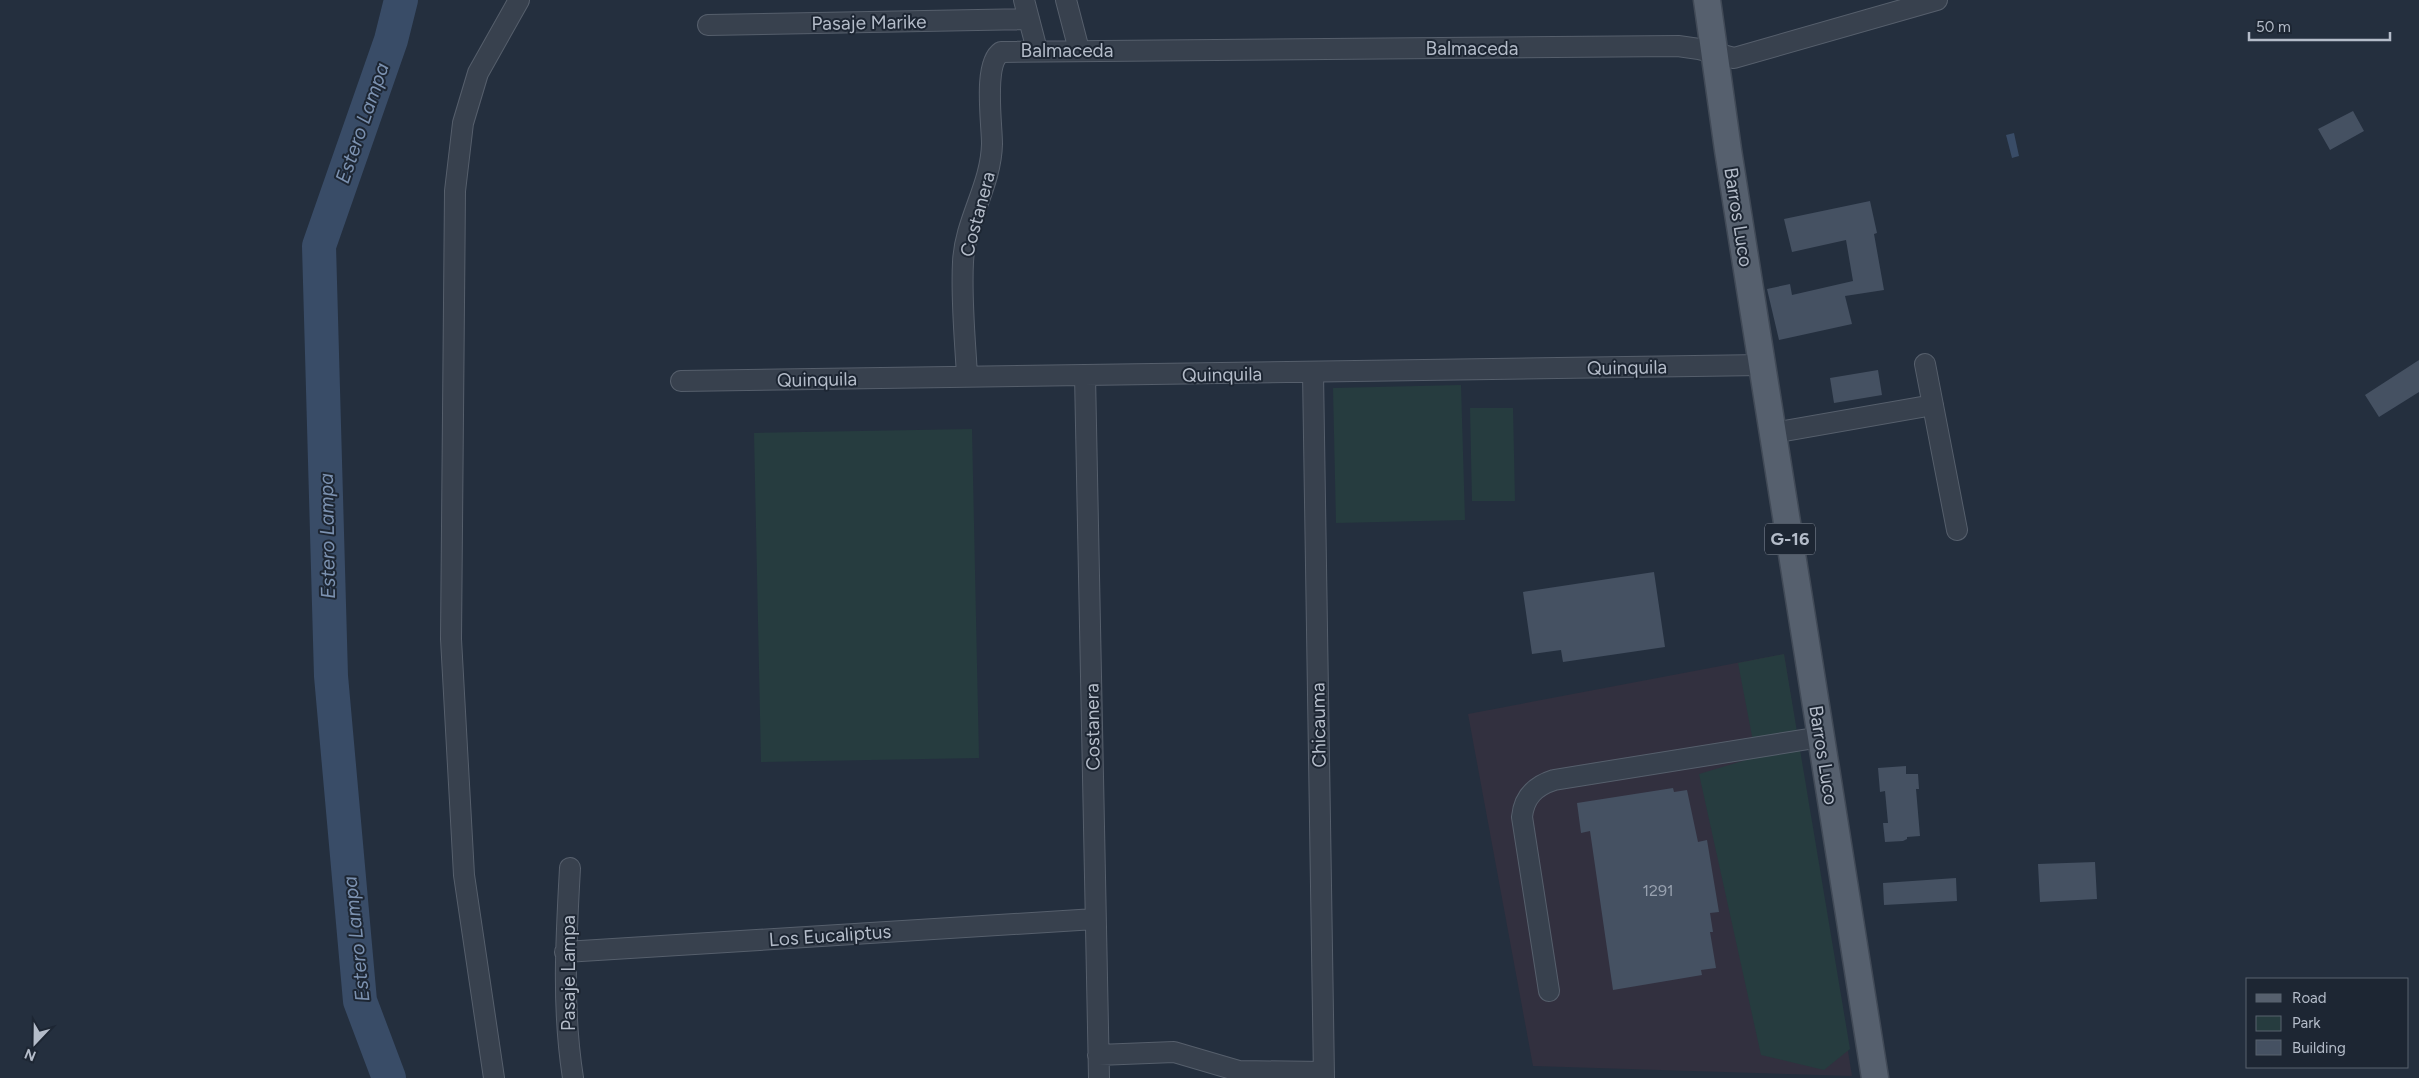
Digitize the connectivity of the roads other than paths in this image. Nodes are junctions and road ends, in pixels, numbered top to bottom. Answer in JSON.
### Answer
{"nodes":[{"id":1,"x":519,"y":0,"type":"edge"},
{"id":2,"x":1066,"y":0,"type":"edge"},
{"id":3,"x":1707,"y":0,"type":"edge"},
{"id":4,"x":1937,"y":0,"type":"edge"},
{"id":5,"x":1027,"y":10,"type":"edge"},
{"id":6,"x":708,"y":25,"type":"dead end"},
{"id":7,"x":1037,"y":50,"type":"junction"},
{"id":8,"x":1079,"y":50,"type":"junction"},
{"id":9,"x":998,"y":54,"type":"joint"},
{"id":10,"x":1715,"y":54,"type":"junction"},
{"id":11,"x":1925,"y":364,"type":"dead end"},
{"id":12,"x":1762,"y":365,"type":"junction"},
{"id":13,"x":1313,"y":373,"type":"junction"},
{"id":14,"x":1085,"y":375,"type":"junction"},
{"id":15,"x":967,"y":376,"type":"junction"},
{"id":16,"x":681,"y":381,"type":"dead end"},
{"id":17,"x":1933,"y":405,"type":"junction"},
{"id":18,"x":1773,"y":433,"type":"junction"},
{"id":19,"x":1957,"y":530,"type":"dead end"},
{"id":20,"x":1821,"y":737,"type":"junction"},
{"id":21,"x":570,"y":868,"type":"dead end"},
{"id":22,"x":1095,"y":919,"type":"junction"},
{"id":23,"x":565,"y":952,"type":"junction"},
{"id":24,"x":1549,"y":991,"type":"dead end"},
{"id":25,"x":1098,"y":1055,"type":"junction"},
{"id":26,"x":1324,"y":1075,"type":"edge"},
{"id":27,"x":494,"y":1078,"type":"edge"},
{"id":28,"x":573,"y":1078,"type":"edge"},
{"id":29,"x":1099,"y":1078,"type":"edge"},
{"id":30,"x":1875,"y":1078,"type":"edge"}],
"edges":[{"from":1,"to":27,"type":"street"},
{"from":2,"to":8,"type":"street"},
{"from":3,"to":10,"type":"main road","name":"Barros Luco","number":"G-16"},
{"from":4,"to":10,"type":"street","name":"Balmaceda"},
{"from":5,"to":6,"type":"street","name":"Pasaje Marike"},
{"from":5,"to":7,"type":"street"},
{"from":7,"to":8,"type":"street","name":"Balmaceda"},
{"from":7,"to":9,"type":"street","name":"Balmaceda"},
{"from":8,"to":10,"type":"street","name":"Balmaceda"},
{"from":9,"to":15,"type":"street","name":"Costanera"},
{"from":10,"to":12,"type":"main road","name":"Barros Luco","number":"G-16"},
{"from":11,"to":17,"type":"street"},
{"from":12,"to":13,"type":"street","name":"Quinquila"},
{"from":12,"to":18,"type":"main road","name":"Barros Luco","number":"G-16"},
{"from":13,"to":14,"type":"street","name":"Quinquila"},
{"from":13,"to":26,"type":"street","name":"Chicauma"},
{"from":14,"to":15,"type":"street","name":"Quinquila"},
{"from":14,"to":22,"type":"street","name":"Costanera"},
{"from":15,"to":16,"type":"street","name":"Quinquila"},
{"from":17,"to":18,"type":"street"},
{"from":17,"to":19,"type":"street"},
{"from":18,"to":20,"type":"main road","name":"Barros Luco","number":"G-16"},
{"from":20,"to":24,"type":"street"},
{"from":20,"to":30,"type":"main road","name":"Barros Luco","number":"G-16"},
{"from":21,"to":23,"type":"street","name":"Pasaje Lampa"},
{"from":22,"to":23,"type":"street","name":"Los Eucaliptus"},
{"from":22,"to":25,"type":"street","name":"Costanera"},
{"from":23,"to":28,"type":"street","name":"Pasaje Lampa"},
{"from":25,"to":26,"type":"street"},
{"from":25,"to":29,"type":"street","name":"Costanera"}]}
